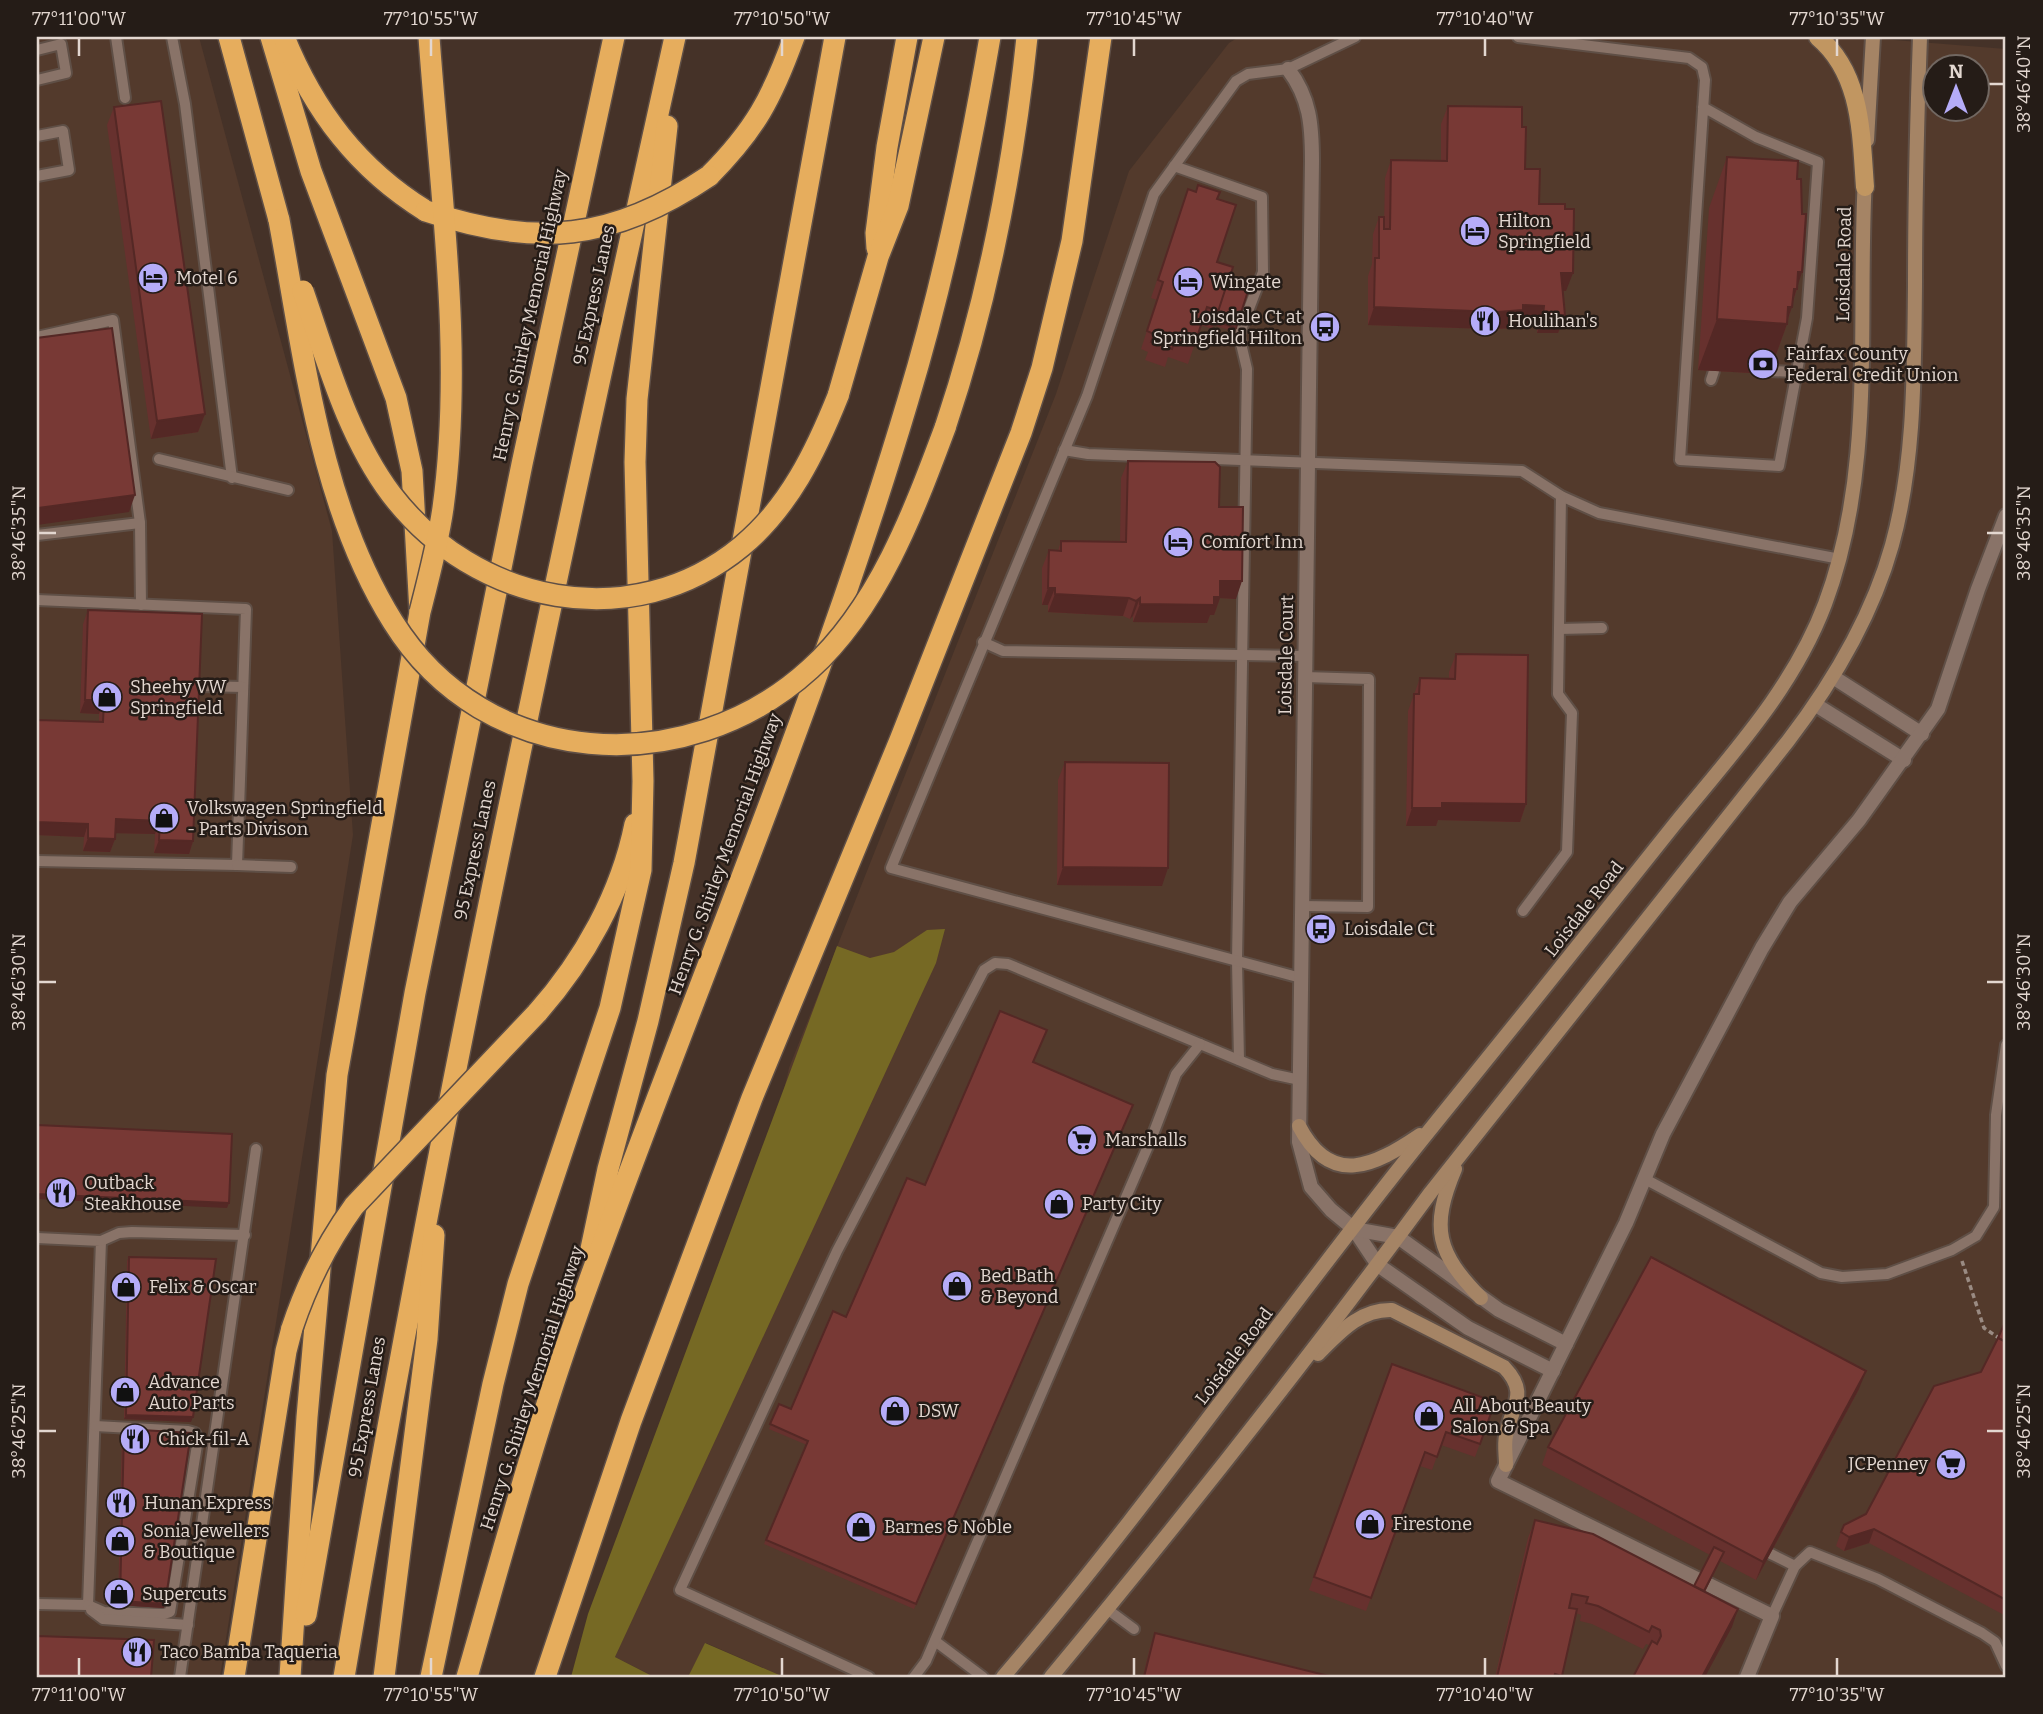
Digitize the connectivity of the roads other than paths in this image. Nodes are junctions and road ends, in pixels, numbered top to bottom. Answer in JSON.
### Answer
{"nodes":[{"id":1,"x":116,"y":37,"type":"edge"},
{"id":2,"x":172,"y":37,"type":"edge"},
{"id":3,"x":229,"y":37,"type":"edge"},
{"id":4,"x":271,"y":37,"type":"edge"},
{"id":5,"x":284,"y":37,"type":"edge"},
{"id":6,"x":429,"y":37,"type":"edge"},
{"id":7,"x":614,"y":37,"type":"edge"},
{"id":8,"x":677,"y":37,"type":"edge"},
{"id":9,"x":794,"y":37,"type":"edge"},
{"id":10,"x":835,"y":37,"type":"edge"},
{"id":11,"x":907,"y":37,"type":"edge"},
{"id":12,"x":934,"y":37,"type":"edge"},
{"id":13,"x":990,"y":37,"type":"edge"},
{"id":14,"x":1027,"y":37,"type":"edge"},
{"id":15,"x":1101,"y":37,"type":"edge"},
{"id":16,"x":1355,"y":37,"type":"edge"},
{"id":17,"x":1518,"y":37,"type":"edge"},
{"id":18,"x":1818,"y":37,"type":"edge"},
{"id":19,"x":1873,"y":37,"type":"edge"},
{"id":20,"x":1920,"y":37,"type":"edge"},
{"id":21,"x":37,"y":50,"type":"edge"},
{"id":22,"x":1288,"y":69,"type":"junction"},
{"id":23,"x":37,"y":80,"type":"edge"},
{"id":24,"x":125,"y":98,"type":"dead end"},
{"id":25,"x":1703,"y":107,"type":"junction"},
{"id":26,"x":37,"y":136,"type":"edge"},
{"id":27,"x":1174,"y":166,"type":"junction"},
{"id":28,"x":37,"y":176,"type":"edge"},
{"id":29,"x":1865,"y":187,"type":"junction"},
{"id":30,"x":279,"y":220,"type":"junction"},
{"id":31,"x":878,"y":257,"type":"junction"},
{"id":32,"x":37,"y":337,"type":"edge"},
{"id":33,"x":1769,"y":371,"type":"edge"},
{"id":34,"x":1796,"y":372,"type":"junction"},
{"id":35,"x":1064,"y":450,"type":"junction"},
{"id":36,"x":159,"y":459,"type":"dead end"},
{"id":37,"x":1245,"y":460,"type":"junction"},
{"id":38,"x":1307,"y":463,"type":"junction"},
{"id":39,"x":232,"y":478,"type":"junction"},
{"id":40,"x":288,"y":490,"type":"dead end"},
{"id":41,"x":1561,"y":495,"type":"junction"},
{"id":42,"x":2006,"y":516,"type":"edge"},
{"id":43,"x":139,"y":523,"type":"junction"},
{"id":44,"x":37,"y":535,"type":"edge"},
{"id":45,"x":1840,"y":559,"type":"junction"},
{"id":46,"x":37,"y":600,"type":"edge"},
{"id":47,"x":141,"y":605,"type":"junction"},
{"id":48,"x":420,"y":612,"type":"junction"},
{"id":49,"x":1602,"y":628,"type":"dead end"},
{"id":50,"x":1559,"y":629,"type":"junction"},
{"id":51,"x":983,"y":642,"type":"junction"},
{"id":52,"x":1242,"y":655,"type":"junction"},
{"id":53,"x":1305,"y":656,"type":"junction"},
{"id":54,"x":1305,"y":677,"type":"junction"},
{"id":55,"x":1833,"y":677,"type":"junction"},
{"id":56,"x":199,"y":686,"type":"edge"},
{"id":57,"x":243,"y":687,"type":"junction"},
{"id":58,"x":1816,"y":705,"type":"junction"},
{"id":59,"x":1922,"y":734,"type":"junction"},
{"id":60,"x":1904,"y":760,"type":"junction"},
{"id":61,"x":643,"y":781,"type":"junction"},
{"id":62,"x":37,"y":861,"type":"edge"},
{"id":63,"x":237,"y":865,"type":"junction"},
{"id":64,"x":291,"y":867,"type":"dead end"},
{"id":65,"x":1302,"y":906,"type":"junction"},
{"id":66,"x":1523,"y":911,"type":"dead end"},
{"id":67,"x":1237,"y":961,"type":"junction"},
{"id":68,"x":1301,"y":978,"type":"junction"},
{"id":69,"x":1200,"y":1044,"type":"junction"},
{"id":70,"x":2006,"y":1045,"type":"edge"},
{"id":71,"x":1239,"y":1060,"type":"junction"},
{"id":72,"x":1300,"y":1080,"type":"junction"},
{"id":73,"x":1299,"y":1126,"type":"junction"},
{"id":74,"x":1432,"y":1126,"type":"junction"},
{"id":75,"x":440,"y":1138,"type":"junction"},
{"id":76,"x":256,"y":1149,"type":"dead end"},
{"id":77,"x":1462,"y":1153,"type":"junction"},
{"id":78,"x":1643,"y":1178,"type":"junction"},
{"id":79,"x":1354,"y":1229,"type":"junction"},
{"id":80,"x":244,"y":1235,"type":"junction"},
{"id":81,"x":1398,"y":1237,"type":"junction"},
{"id":82,"x":37,"y":1238,"type":"edge"},
{"id":83,"x":101,"y":1241,"type":"junction"},
{"id":84,"x":1378,"y":1265,"type":"junction"},
{"id":85,"x":1481,"y":1298,"type":"junction"},
{"id":86,"x":577,"y":1313,"type":"junction"},
{"id":87,"x":1566,"y":1344,"type":"junction"},
{"id":88,"x":1553,"y":1371,"type":"junction"},
{"id":89,"x":1280,"y":1391,"type":"junction"},
{"id":90,"x":95,"y":1426,"type":"junction"},
{"id":91,"x":1506,"y":1465,"type":"junction"},
{"id":92,"x":1770,"y":1554,"type":"edge"},
{"id":93,"x":1795,"y":1566,"type":"junction"},
{"id":94,"x":37,"y":1604,"type":"edge"},
{"id":95,"x":88,"y":1605,"type":"junction"},
{"id":96,"x":1107,"y":1609,"type":"junction"},
{"id":97,"x":1772,"y":1616,"type":"junction"},
{"id":98,"x":188,"y":1625,"type":"junction"},
{"id":99,"x":1134,"y":1629,"type":"dead end"},
{"id":100,"x":935,"y":1641,"type":"junction"},
{"id":101,"x":2006,"y":1667,"type":"edge"},
{"id":102,"x":180,"y":1677,"type":"edge"},
{"id":103,"x":234,"y":1677,"type":"edge"},
{"id":104,"x":293,"y":1677,"type":"edge"},
{"id":105,"x":344,"y":1677,"type":"edge"},
{"id":106,"x":383,"y":1677,"type":"edge"},
{"id":107,"x":431,"y":1677,"type":"edge"},
{"id":108,"x":467,"y":1677,"type":"edge"},
{"id":109,"x":545,"y":1677,"type":"edge"},
{"id":110,"x":869,"y":1677,"type":"edge"},
{"id":111,"x":914,"y":1677,"type":"edge"},
{"id":112,"x":983,"y":1677,"type":"edge"},
{"id":113,"x":1003,"y":1677,"type":"edge"},
{"id":114,"x":1051,"y":1677,"type":"edge"},
{"id":115,"x":1747,"y":1677,"type":"edge"}],
"edges":[{"from":1,"to":24,"type":"lane"},
{"from":2,"to":39,"type":"lane"},
{"from":3,"to":30,"type":"highway"},
{"from":4,"to":48,"type":"highway","bridge":true},
{"from":5,"to":9,"type":"highway","bridge":true},
{"from":6,"to":48,"type":"highway","bridge":true},
{"from":7,"to":104,"type":"highway","name":"Henry G. Shirley Memorial Highway"},
{"from":8,"to":61,"type":"highway"},
{"from":8,"to":75,"type":"highway","name":"95 Express Lanes"},
{"from":10,"to":86,"type":"highway"},
{"from":11,"to":31,"type":"highway"},
{"from":12,"to":31,"type":"highway"},
{"from":13,"to":86,"type":"highway","name":"Henry G. Shirley Memorial Highway"},
{"from":14,"to":30,"type":"highway","bridge":true},
{"from":15,"to":109,"type":"highway"},
{"from":16,"to":22,"type":"lane"},
{"from":17,"to":25,"type":"lane"},
{"from":18,"to":29,"type":"main road"},
{"from":19,"to":29,"type":"main road","name":"Loisdale Road"},
{"from":20,"to":55,"type":"main road"},
{"from":21,"to":23,"type":"lane"},
{"from":22,"to":27,"type":"lane"},
{"from":22,"to":38,"type":"street","name":"Loisdale Court"},
{"from":25,"to":34,"type":"lane"},
{"from":25,"to":34,"type":"lane"},
{"from":26,"to":28,"type":"lane"},
{"from":27,"to":35,"type":"lane"},
{"from":27,"to":37,"type":"lane"},
{"from":29,"to":45,"type":"main road","name":"Loisdale Road"},
{"from":30,"to":31,"type":"highway","bridge":true},
{"from":32,"to":43,"type":"lane"},
{"from":33,"to":34,"type":"lane"},
{"from":35,"to":37,"type":"lane"},
{"from":35,"to":51,"type":"lane"},
{"from":36,"to":39,"type":"lane"},
{"from":37,"to":38,"type":"lane"},
{"from":37,"to":52,"type":"lane"},
{"from":38,"to":41,"type":"lane"},
{"from":38,"to":53,"type":"street","name":"Loisdale Court"},
{"from":39,"to":40,"type":"lane"},
{"from":41,"to":45,"type":"lane"},
{"from":41,"to":50,"type":"lane"},
{"from":42,"to":59,"type":"street"},
{"from":43,"to":44,"type":"lane"},
{"from":43,"to":47,"type":"lane"},
{"from":45,"to":74,"type":"main road","name":"Loisdale Road"},
{"from":46,"to":47,"type":"lane"},
{"from":47,"to":57,"type":"lane"},
{"from":48,"to":104,"type":"highway"},
{"from":49,"to":50,"type":"lane"},
{"from":50,"to":66,"type":"lane"},
{"from":51,"to":52,"type":"lane"},
{"from":51,"to":67,"type":"lane"},
{"from":52,"to":53,"type":"lane"},
{"from":52,"to":67,"type":"lane"},
{"from":53,"to":54,"type":"street","name":"Loisdale Court"},
{"from":54,"to":65,"type":"street","name":"Loisdale Court"},
{"from":54,"to":65,"type":"lane"},
{"from":55,"to":58,"type":"main road"},
{"from":55,"to":59,"type":"street"},
{"from":56,"to":57,"type":"lane"},
{"from":57,"to":63,"type":"lane"},
{"from":58,"to":60,"type":"street"},
{"from":58,"to":77,"type":"main road"},
{"from":59,"to":60,"type":"street"},
{"from":60,"to":78,"type":"street"},
{"from":61,"to":103,"type":"highway","bridge":true},
{"from":61,"to":107,"type":"highway"},
{"from":62,"to":63,"type":"lane"},
{"from":63,"to":64,"type":"lane"},
{"from":65,"to":68,"type":"street","name":"Loisdale Court"},
{"from":67,"to":68,"type":"lane"},
{"from":67,"to":71,"type":"lane"},
{"from":68,"to":72,"type":"street","name":"Loisdale Court"},
{"from":69,"to":71,"type":"lane"},
{"from":69,"to":100,"type":"lane"},
{"from":69,"to":110,"type":"lane"},
{"from":70,"to":78,"type":"lane"},
{"from":71,"to":72,"type":"lane"},
{"from":72,"to":73,"type":"street","name":"Loisdale Court"},
{"from":73,"to":74,"type":"main road"},
{"from":73,"to":79,"type":"street","name":"Loisdale Court"},
{"from":74,"to":79,"type":"main road","name":"Loisdale Road"},
{"from":75,"to":105,"type":"highway","name":"95 Express Lanes"},
{"from":75,"to":106,"type":"highway"},
{"from":76,"to":80,"type":"lane"},
{"from":77,"to":81,"type":"main road"},
{"from":77,"to":85,"type":"main road"},
{"from":78,"to":87,"type":"street"},
{"from":79,"to":81,"type":"street"},
{"from":79,"to":84,"type":"street","name":"Loisdale Court"},
{"from":79,"to":113,"type":"main road","name":"Loisdale Road"},
{"from":80,"to":83,"type":"lane"},
{"from":80,"to":98,"type":"lane"},
{"from":81,"to":84,"type":"main road"},
{"from":81,"to":85,"type":"street"},
{"from":82,"to":83,"type":"lane"},
{"from":83,"to":90,"type":"lane"},
{"from":84,"to":88,"type":"street"},
{"from":84,"to":89,"type":"main road"},
{"from":85,"to":87,"type":"street"},
{"from":86,"to":108,"type":"highway","name":"Henry G. Shirley Memorial Highway"},
{"from":87,"to":88,"type":"street"},
{"from":88,"to":91,"type":"street"},
{"from":89,"to":91,"type":"main road"},
{"from":89,"to":96,"type":"main road"},
{"from":90,"to":95,"type":"lane"},
{"from":90,"to":95,"type":"lane"},
{"from":91,"to":97,"type":"street"},
{"from":92,"to":93,"type":"lane"},
{"from":93,"to":97,"type":"lane"},
{"from":93,"to":101,"type":"lane"},
{"from":94,"to":95,"type":"lane"},
{"from":95,"to":98,"type":"lane"},
{"from":96,"to":99,"type":"lane"},
{"from":96,"to":114,"type":"main road"},
{"from":97,"to":115,"type":"street"},
{"from":98,"to":102,"type":"lane"},
{"from":100,"to":111,"type":"lane"},
{"from":100,"to":112,"type":"lane"}]}
